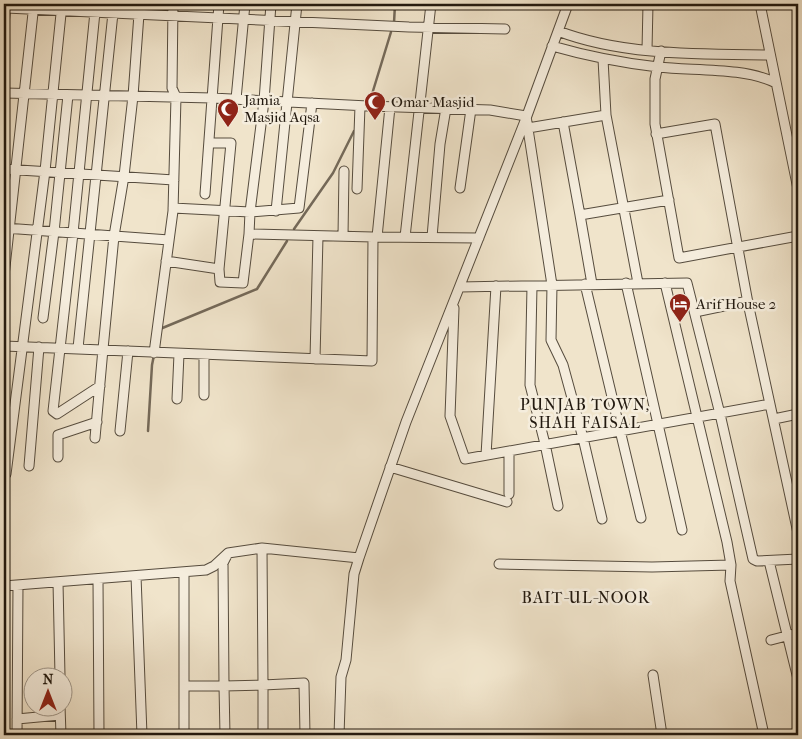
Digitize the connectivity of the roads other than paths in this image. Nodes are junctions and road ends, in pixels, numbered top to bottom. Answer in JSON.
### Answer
{"nodes":[{"id":1,"x":174,"y":4,"type":"edge"},
{"id":2,"x":219,"y":4,"type":"edge"},
{"id":3,"x":246,"y":4,"type":"edge"},
{"id":4,"x":271,"y":4,"type":"edge"},
{"id":5,"x":297,"y":4,"type":"edge"},
{"id":6,"x":431,"y":4,"type":"edge"},
{"id":7,"x":568,"y":4,"type":"edge"},
{"id":8,"x":648,"y":4,"type":"edge"},
{"id":9,"x":760,"y":4,"type":"edge"},
{"id":10,"x":6,"y":6,"type":"edge"},
{"id":11,"x":33,"y":7,"type":"edge"},
{"id":12,"x":61,"y":7,"type":"edge"},
{"id":13,"x":90,"y":9,"type":"edge"},
{"id":14,"x":113,"y":13,"type":"junction"},
{"id":15,"x":139,"y":14,"type":"junction"},
{"id":16,"x":173,"y":16,"type":"junction"},
{"id":17,"x":218,"y":17,"type":"junction"},
{"id":18,"x":244,"y":19,"type":"junction"},
{"id":19,"x":270,"y":20,"type":"junction"},
{"id":20,"x":295,"y":20,"type":"junction"},
{"id":21,"x":4,"y":24,"type":"edge"},
{"id":22,"x":428,"y":27,"type":"junction"},
{"id":23,"x":505,"y":29,"type":"dead end"},
{"id":24,"x":558,"y":30,"type":"junction"},
{"id":25,"x":552,"y":46,"type":"junction"},
{"id":26,"x":647,"y":50,"type":"junction"},
{"id":27,"x":661,"y":51,"type":"junction"},
{"id":28,"x":770,"y":55,"type":"junction"},
{"id":29,"x":602,"y":59,"type":"junction"},
{"id":30,"x":657,"y":67,"type":"junction"},
{"id":31,"x":776,"y":82,"type":"junction"},
{"id":32,"x":4,"y":93,"type":"edge"},
{"id":33,"x":24,"y":94,"type":"junction"},
{"id":34,"x":52,"y":94,"type":"junction"},
{"id":35,"x":68,"y":95,"type":"junction"},
{"id":36,"x":87,"y":95,"type":"junction"},
{"id":37,"x":105,"y":96,"type":"junction"},
{"id":38,"x":133,"y":96,"type":"junction"},
{"id":39,"x":176,"y":97,"type":"junction"},
{"id":40,"x":212,"y":98,"type":"junction"},
{"id":41,"x":236,"y":100,"type":"junction"},
{"id":42,"x":264,"y":101,"type":"junction"},
{"id":43,"x":288,"y":102,"type":"junction"},
{"id":44,"x":312,"y":103,"type":"junction"},
{"id":45,"x":360,"y":106,"type":"junction"},
{"id":46,"x":390,"y":107,"type":"junction"},
{"id":47,"x":419,"y":108,"type":"junction"},
{"id":48,"x":446,"y":108,"type":"junction"},
{"id":49,"x":471,"y":109,"type":"junction"},
{"id":50,"x":606,"y":114,"type":"junction"},
{"id":51,"x":526,"y":116,"type":"junction"},
{"id":52,"x":563,"y":122,"type":"junction"},
{"id":53,"x":528,"y":128,"type":"junction"},
{"id":54,"x":656,"y":134,"type":"junction"},
{"id":55,"x":209,"y":143,"type":"junction"},
{"id":56,"x":4,"y":169,"type":"edge"},
{"id":57,"x":15,"y":171,"type":"junction"},
{"id":58,"x":45,"y":171,"type":"junction"},
{"id":59,"x":344,"y":171,"type":"dead end"},
{"id":60,"x":60,"y":172,"type":"junction"},
{"id":61,"x":79,"y":173,"type":"junction"},
{"id":62,"x":97,"y":175,"type":"junction"},
{"id":63,"x":124,"y":176,"type":"junction"},
{"id":64,"x":174,"y":180,"type":"junction"},
{"id":65,"x":460,"y":188,"type":"dead end"},
{"id":66,"x":357,"y":189,"type":"dead end"},
{"id":67,"x":798,"y":189,"type":"edge"},
{"id":68,"x":205,"y":194,"type":"dead end"},
{"id":69,"x":669,"y":200,"type":"junction"},
{"id":70,"x":173,"y":208,"type":"junction"},
{"id":71,"x":624,"y":208,"type":"junction"},
{"id":72,"x":276,"y":211,"type":"junction"},
{"id":73,"x":224,"y":212,"type":"junction"},
{"id":74,"x":250,"y":212,"type":"junction"},
{"id":75,"x":580,"y":215,"type":"junction"},
{"id":76,"x":6,"y":229,"type":"edge"},
{"id":77,"x":36,"y":231,"type":"junction"},
{"id":78,"x":54,"y":232,"type":"junction"},
{"id":79,"x":74,"y":234,"type":"junction"},
{"id":80,"x":249,"y":234,"type":"junction"},
{"id":81,"x":90,"y":235,"type":"junction"},
{"id":82,"x":114,"y":236,"type":"junction"},
{"id":83,"x":318,"y":236,"type":"junction"},
{"id":84,"x":343,"y":236,"type":"junction"},
{"id":85,"x":798,"y":236,"type":"edge"},
{"id":86,"x":375,"y":237,"type":"junction"},
{"id":87,"x":405,"y":237,"type":"junction"},
{"id":88,"x":432,"y":237,"type":"junction"},
{"id":89,"x":479,"y":238,"type":"junction"},
{"id":90,"x":169,"y":240,"type":"junction"},
{"id":91,"x":738,"y":248,"type":"junction"},
{"id":92,"x":166,"y":261,"type":"junction"},
{"id":93,"x":219,"y":269,"type":"junction"},
{"id":94,"x":4,"y":276,"type":"edge"},
{"id":95,"x":626,"y":283,"type":"junction"},
{"id":96,"x":638,"y":283,"type":"junction"},
{"id":97,"x":665,"y":283,"type":"junction"},
{"id":98,"x":588,"y":284,"type":"junction"},
{"id":99,"x":552,"y":285,"type":"junction"},
{"id":100,"x":496,"y":286,"type":"junction"},
{"id":101,"x":532,"y":286,"type":"junction"},
{"id":102,"x":460,"y":287,"type":"junction"},
{"id":103,"x":454,"y":300,"type":"junction"},
{"id":104,"x":748,"y":301,"type":"junction"},
{"id":105,"x":695,"y":312,"type":"junction"},
{"id":106,"x":44,"y":318,"type":"dead end"},
{"id":107,"x":4,"y":346,"type":"edge"},
{"id":108,"x":23,"y":346,"type":"junction"},
{"id":109,"x":39,"y":347,"type":"junction"},
{"id":110,"x":60,"y":347,"type":"junction"},
{"id":111,"x":78,"y":348,"type":"junction"},
{"id":112,"x":102,"y":349,"type":"junction"},
{"id":113,"x":128,"y":351,"type":"junction"},
{"id":114,"x":154,"y":352,"type":"junction"},
{"id":115,"x":179,"y":354,"type":"junction"},
{"id":116,"x":204,"y":355,"type":"junction"},
{"id":117,"x":315,"y":359,"type":"junction"},
{"id":118,"x":100,"y":386,"type":"junction"},
{"id":119,"x":204,"y":395,"type":"dead end"},
{"id":120,"x":177,"y":399,"type":"dead end"},
{"id":121,"x":770,"y":404,"type":"junction"},
{"id":122,"x":720,"y":414,"type":"junction"},
{"id":123,"x":798,"y":414,"type":"edge"},
{"id":124,"x":698,"y":418,"type":"junction"},
{"id":125,"x":774,"y":419,"type":"junction"},
{"id":126,"x":97,"y":422,"type":"junction"},
{"id":127,"x":658,"y":424,"type":"junction"},
{"id":128,"x":120,"y":431,"type":"dead end"},
{"id":129,"x":620,"y":431,"type":"junction"},
{"id":130,"x":95,"y":438,"type":"dead end"},
{"id":131,"x":583,"y":438,"type":"junction"},
{"id":132,"x":545,"y":444,"type":"junction"},
{"id":133,"x":509,"y":451,"type":"junction"},
{"id":134,"x":486,"y":455,"type":"junction"},
{"id":135,"x":58,"y":457,"type":"dead end"},
{"id":136,"x":29,"y":466,"type":"dead end"},
{"id":137,"x":390,"y":467,"type":"junction"},
{"id":138,"x":6,"y":474,"type":"dead end"},
{"id":139,"x":558,"y":506,"type":"dead end"},
{"id":140,"x":641,"y":518,"type":"dead end"},
{"id":141,"x":602,"y":519,"type":"dead end"},
{"id":142,"x":682,"y":530,"type":"dead end"},
{"id":143,"x":798,"y":533,"type":"edge"},
{"id":144,"x":262,"y":548,"type":"junction"},
{"id":145,"x":228,"y":553,"type":"junction"},
{"id":146,"x":359,"y":558,"type":"junction"},
{"id":147,"x":798,"y":559,"type":"edge"},
{"id":148,"x":769,"y":561,"type":"junction"},
{"id":149,"x":499,"y":564,"type":"dead end"},
{"id":150,"x":731,"y":565,"type":"junction"},
{"id":151,"x":184,"y":572,"type":"junction"},
{"id":152,"x":136,"y":576,"type":"junction"},
{"id":153,"x":98,"y":579,"type":"junction"},
{"id":154,"x":58,"y":582,"type":"junction"},
{"id":155,"x":18,"y":585,"type":"junction"},
{"id":156,"x":4,"y":586,"type":"edge"},
{"id":157,"x":798,"y":633,"type":"edge"},
{"id":158,"x":787,"y":636,"type":"junction"},
{"id":159,"x":771,"y":640,"type":"dead end"},
{"id":160,"x":60,"y":666,"type":"edge"},
{"id":161,"x":653,"y":674,"type":"dead end"},
{"id":162,"x":798,"y":679,"type":"edge"},
{"id":163,"x":262,"y":685,"type":"junction"},
{"id":164,"x":184,"y":686,"type":"junction"},
{"id":165,"x":224,"y":686,"type":"junction"},
{"id":166,"x":33,"y":716,"type":"edge"},
{"id":167,"x":60,"y":716,"type":"edge"},
{"id":168,"x":17,"y":719,"type":"junction"},
{"id":169,"x":17,"y":735,"type":"edge"},
{"id":170,"x":60,"y":735,"type":"edge"},
{"id":171,"x":99,"y":735,"type":"edge"},
{"id":172,"x":142,"y":735,"type":"edge"},
{"id":173,"x":184,"y":735,"type":"edge"},
{"id":174,"x":225,"y":735,"type":"edge"},
{"id":175,"x":263,"y":735,"type":"edge"},
{"id":176,"x":305,"y":735,"type":"edge"},
{"id":177,"x":339,"y":735,"type":"edge"},
{"id":178,"x":662,"y":735,"type":"edge"},
{"id":179,"x":764,"y":735,"type":"edge"}],
"edges":[{"from":1,"to":16,"type":"street"},
{"from":2,"to":17,"type":"street"},
{"from":3,"to":18,"type":"street"},
{"from":4,"to":19,"type":"street"},
{"from":5,"to":20,"type":"street"},
{"from":6,"to":22,"type":"street"},
{"from":7,"to":24,"type":"street"},
{"from":8,"to":26,"type":"street"},
{"from":9,"to":28,"type":"street"},
{"from":10,"to":11,"type":"street"},
{"from":10,"to":21,"type":"street"},
{"from":11,"to":12,"type":"street"},
{"from":11,"to":33,"type":"street"},
{"from":12,"to":13,"type":"street"},
{"from":12,"to":34,"type":"street"},
{"from":13,"to":14,"type":"street"},
{"from":13,"to":36,"type":"street"},
{"from":14,"to":15,"type":"street"},
{"from":14,"to":37,"type":"street"},
{"from":15,"to":16,"type":"street"},
{"from":15,"to":38,"type":"street"},
{"from":16,"to":17,"type":"street"},
{"from":16,"to":39,"type":"street"},
{"from":17,"to":18,"type":"street"},
{"from":17,"to":40,"type":"street"},
{"from":18,"to":19,"type":"street"},
{"from":18,"to":41,"type":"street"},
{"from":19,"to":20,"type":"street"},
{"from":19,"to":42,"type":"street"},
{"from":20,"to":22,"type":"street"},
{"from":20,"to":43,"type":"street"},
{"from":22,"to":23,"type":"street"},
{"from":22,"to":47,"type":"street"},
{"from":24,"to":25,"type":"street"},
{"from":24,"to":26,"type":"street"},
{"from":25,"to":29,"type":"street"},
{"from":25,"to":51,"type":"street"},
{"from":26,"to":27,"type":"street"},
{"from":27,"to":28,"type":"street"},
{"from":27,"to":30,"type":"street"},
{"from":28,"to":31,"type":"street"},
{"from":29,"to":30,"type":"street"},
{"from":29,"to":50,"type":"street"},
{"from":30,"to":31,"type":"street"},
{"from":30,"to":54,"type":"street"},
{"from":31,"to":67,"type":"street"},
{"from":32,"to":33,"type":"street"},
{"from":33,"to":34,"type":"street"},
{"from":33,"to":57,"type":"street"},
{"from":34,"to":35,"type":"street"},
{"from":34,"to":58,"type":"street"},
{"from":35,"to":36,"type":"street"},
{"from":35,"to":60,"type":"street"},
{"from":36,"to":37,"type":"street"},
{"from":36,"to":61,"type":"street"},
{"from":37,"to":38,"type":"street"},
{"from":37,"to":62,"type":"street"},
{"from":38,"to":39,"type":"street"},
{"from":38,"to":63,"type":"street"},
{"from":39,"to":40,"type":"street"},
{"from":39,"to":64,"type":"street"},
{"from":40,"to":41,"type":"street"},
{"from":40,"to":55,"type":"street"},
{"from":41,"to":42,"type":"street"},
{"from":42,"to":43,"type":"street"},
{"from":42,"to":74,"type":"street"},
{"from":43,"to":44,"type":"street"},
{"from":43,"to":72,"type":"street"},
{"from":44,"to":45,"type":"street"},
{"from":44,"to":72,"type":"street"},
{"from":45,"to":46,"type":"street"},
{"from":45,"to":66,"type":"street"},
{"from":46,"to":47,"type":"street"},
{"from":46,"to":86,"type":"street"},
{"from":47,"to":48,"type":"street"},
{"from":47,"to":87,"type":"street"},
{"from":48,"to":49,"type":"street"},
{"from":48,"to":88,"type":"street"},
{"from":49,"to":51,"type":"street"},
{"from":49,"to":65,"type":"street"},
{"from":50,"to":52,"type":"street"},
{"from":50,"to":71,"type":"street"},
{"from":51,"to":53,"type":"street"},
{"from":51,"to":89,"type":"street"},
{"from":52,"to":53,"type":"street"},
{"from":52,"to":75,"type":"street"},
{"from":53,"to":99,"type":"street"},
{"from":54,"to":69,"type":"street"},
{"from":54,"to":91,"type":"street"},
{"from":55,"to":68,"type":"street"},
{"from":55,"to":73,"type":"street"},
{"from":56,"to":57,"type":"street"},
{"from":57,"to":58,"type":"street"},
{"from":57,"to":76,"type":"street"},
{"from":58,"to":60,"type":"street"},
{"from":58,"to":77,"type":"street"},
{"from":59,"to":84,"type":"street"},
{"from":60,"to":61,"type":"street"},
{"from":60,"to":78,"type":"street"},
{"from":61,"to":62,"type":"street"},
{"from":61,"to":79,"type":"street"},
{"from":62,"to":63,"type":"street"},
{"from":62,"to":81,"type":"street"},
{"from":63,"to":64,"type":"street"},
{"from":63,"to":82,"type":"street"},
{"from":64,"to":70,"type":"street"},
{"from":69,"to":71,"type":"street"},
{"from":69,"to":91,"type":"street"},
{"from":70,"to":73,"type":"street"},
{"from":70,"to":90,"type":"street"},
{"from":71,"to":75,"type":"street"},
{"from":71,"to":96,"type":"street"},
{"from":72,"to":74,"type":"street"},
{"from":73,"to":74,"type":"street"},
{"from":73,"to":93,"type":"street"},
{"from":74,"to":80,"type":"street"},
{"from":75,"to":98,"type":"street"},
{"from":76,"to":77,"type":"street"},
{"from":76,"to":94,"type":"street"},
{"from":77,"to":78,"type":"street"},
{"from":77,"to":108,"type":"street"},
{"from":78,"to":79,"type":"street"},
{"from":78,"to":106,"type":"street"},
{"from":79,"to":81,"type":"street"},
{"from":79,"to":110,"type":"street"},
{"from":80,"to":83,"type":"street"},
{"from":80,"to":93,"type":"street"},
{"from":81,"to":82,"type":"street"},
{"from":81,"to":111,"type":"street"},
{"from":82,"to":90,"type":"street"},
{"from":82,"to":112,"type":"street"},
{"from":83,"to":84,"type":"street"},
{"from":83,"to":117,"type":"street"},
{"from":84,"to":86,"type":"street"},
{"from":85,"to":91,"type":"street"},
{"from":86,"to":87,"type":"street"},
{"from":86,"to":117,"type":"street"},
{"from":87,"to":88,"type":"street"},
{"from":88,"to":89,"type":"street"},
{"from":89,"to":102,"type":"street"},
{"from":90,"to":92,"type":"street"},
{"from":91,"to":104,"type":"street"},
{"from":92,"to":93,"type":"street"},
{"from":92,"to":114,"type":"street"},
{"from":95,"to":96,"type":"street"},
{"from":95,"to":98,"type":"street"},
{"from":95,"to":127,"type":"street"},
{"from":96,"to":97,"type":"street"},
{"from":97,"to":105,"type":"street"},
{"from":97,"to":124,"type":"street"},
{"from":98,"to":99,"type":"street"},
{"from":98,"to":129,"type":"street"},
{"from":99,"to":101,"type":"street"},
{"from":99,"to":131,"type":"street"},
{"from":100,"to":101,"type":"street"},
{"from":100,"to":102,"type":"street"},
{"from":100,"to":134,"type":"street"},
{"from":101,"to":132,"type":"street"},
{"from":102,"to":103,"type":"street"},
{"from":103,"to":134,"type":"street"},
{"from":103,"to":137,"type":"street"},
{"from":104,"to":105,"type":"street"},
{"from":104,"to":121,"type":"street"},
{"from":105,"to":122,"type":"street"},
{"from":107,"to":108,"type":"street"},
{"from":108,"to":109,"type":"street"},
{"from":108,"to":138,"type":"street"},
{"from":109,"to":110,"type":"street"},
{"from":109,"to":136,"type":"street"},
{"from":110,"to":111,"type":"street"},
{"from":110,"to":118,"type":"street"},
{"from":111,"to":112,"type":"street"},
{"from":112,"to":113,"type":"street"},
{"from":112,"to":118,"type":"street"},
{"from":113,"to":114,"type":"street"},
{"from":113,"to":128,"type":"street"},
{"from":114,"to":115,"type":"street"},
{"from":115,"to":116,"type":"street"},
{"from":115,"to":120,"type":"street"},
{"from":116,"to":117,"type":"street"},
{"from":116,"to":119,"type":"street"},
{"from":118,"to":126,"type":"street"},
{"from":121,"to":122,"type":"street"},
{"from":121,"to":125,"type":"street"},
{"from":122,"to":124,"type":"street"},
{"from":122,"to":148,"type":"street"},
{"from":123,"to":125,"type":"street"},
{"from":124,"to":127,"type":"street"},
{"from":124,"to":150,"type":"street"},
{"from":125,"to":143,"type":"street"},
{"from":126,"to":130,"type":"street"},
{"from":126,"to":135,"type":"street"},
{"from":127,"to":129,"type":"street"},
{"from":127,"to":142,"type":"street"},
{"from":129,"to":131,"type":"street"},
{"from":129,"to":140,"type":"street"},
{"from":131,"to":132,"type":"street"},
{"from":131,"to":141,"type":"street"},
{"from":132,"to":133,"type":"street"},
{"from":132,"to":139,"type":"street"},
{"from":133,"to":134,"type":"street"},
{"from":133,"to":137,"type":"street"},
{"from":137,"to":146,"type":"street"},
{"from":144,"to":145,"type":"street"},
{"from":144,"to":146,"type":"street"},
{"from":144,"to":163,"type":"street"},
{"from":145,"to":151,"type":"street"},
{"from":145,"to":165,"type":"street"},
{"from":146,"to":177,"type":"street"},
{"from":147,"to":148,"type":"street"},
{"from":148,"to":158,"type":"street"},
{"from":149,"to":150,"type":"street"},
{"from":150,"to":179,"type":"street"},
{"from":151,"to":152,"type":"street"},
{"from":151,"to":164,"type":"street"},
{"from":152,"to":153,"type":"street"},
{"from":152,"to":172,"type":"street"},
{"from":153,"to":154,"type":"street"},
{"from":153,"to":171,"type":"street"},
{"from":154,"to":155,"type":"street"},
{"from":154,"to":160,"type":"street"},
{"from":155,"to":156,"type":"street"},
{"from":155,"to":168,"type":"street"},
{"from":157,"to":158,"type":"street"},
{"from":158,"to":159,"type":"street"},
{"from":158,"to":162,"type":"street"},
{"from":161,"to":178,"type":"street"},
{"from":163,"to":165,"type":"street"},
{"from":163,"to":175,"type":"street"},
{"from":163,"to":176,"type":"street"},
{"from":164,"to":165,"type":"street"},
{"from":164,"to":173,"type":"street"},
{"from":165,"to":174,"type":"street"},
{"from":166,"to":168,"type":"street"},
{"from":167,"to":170,"type":"street"},
{"from":168,"to":169,"type":"street"}]}
